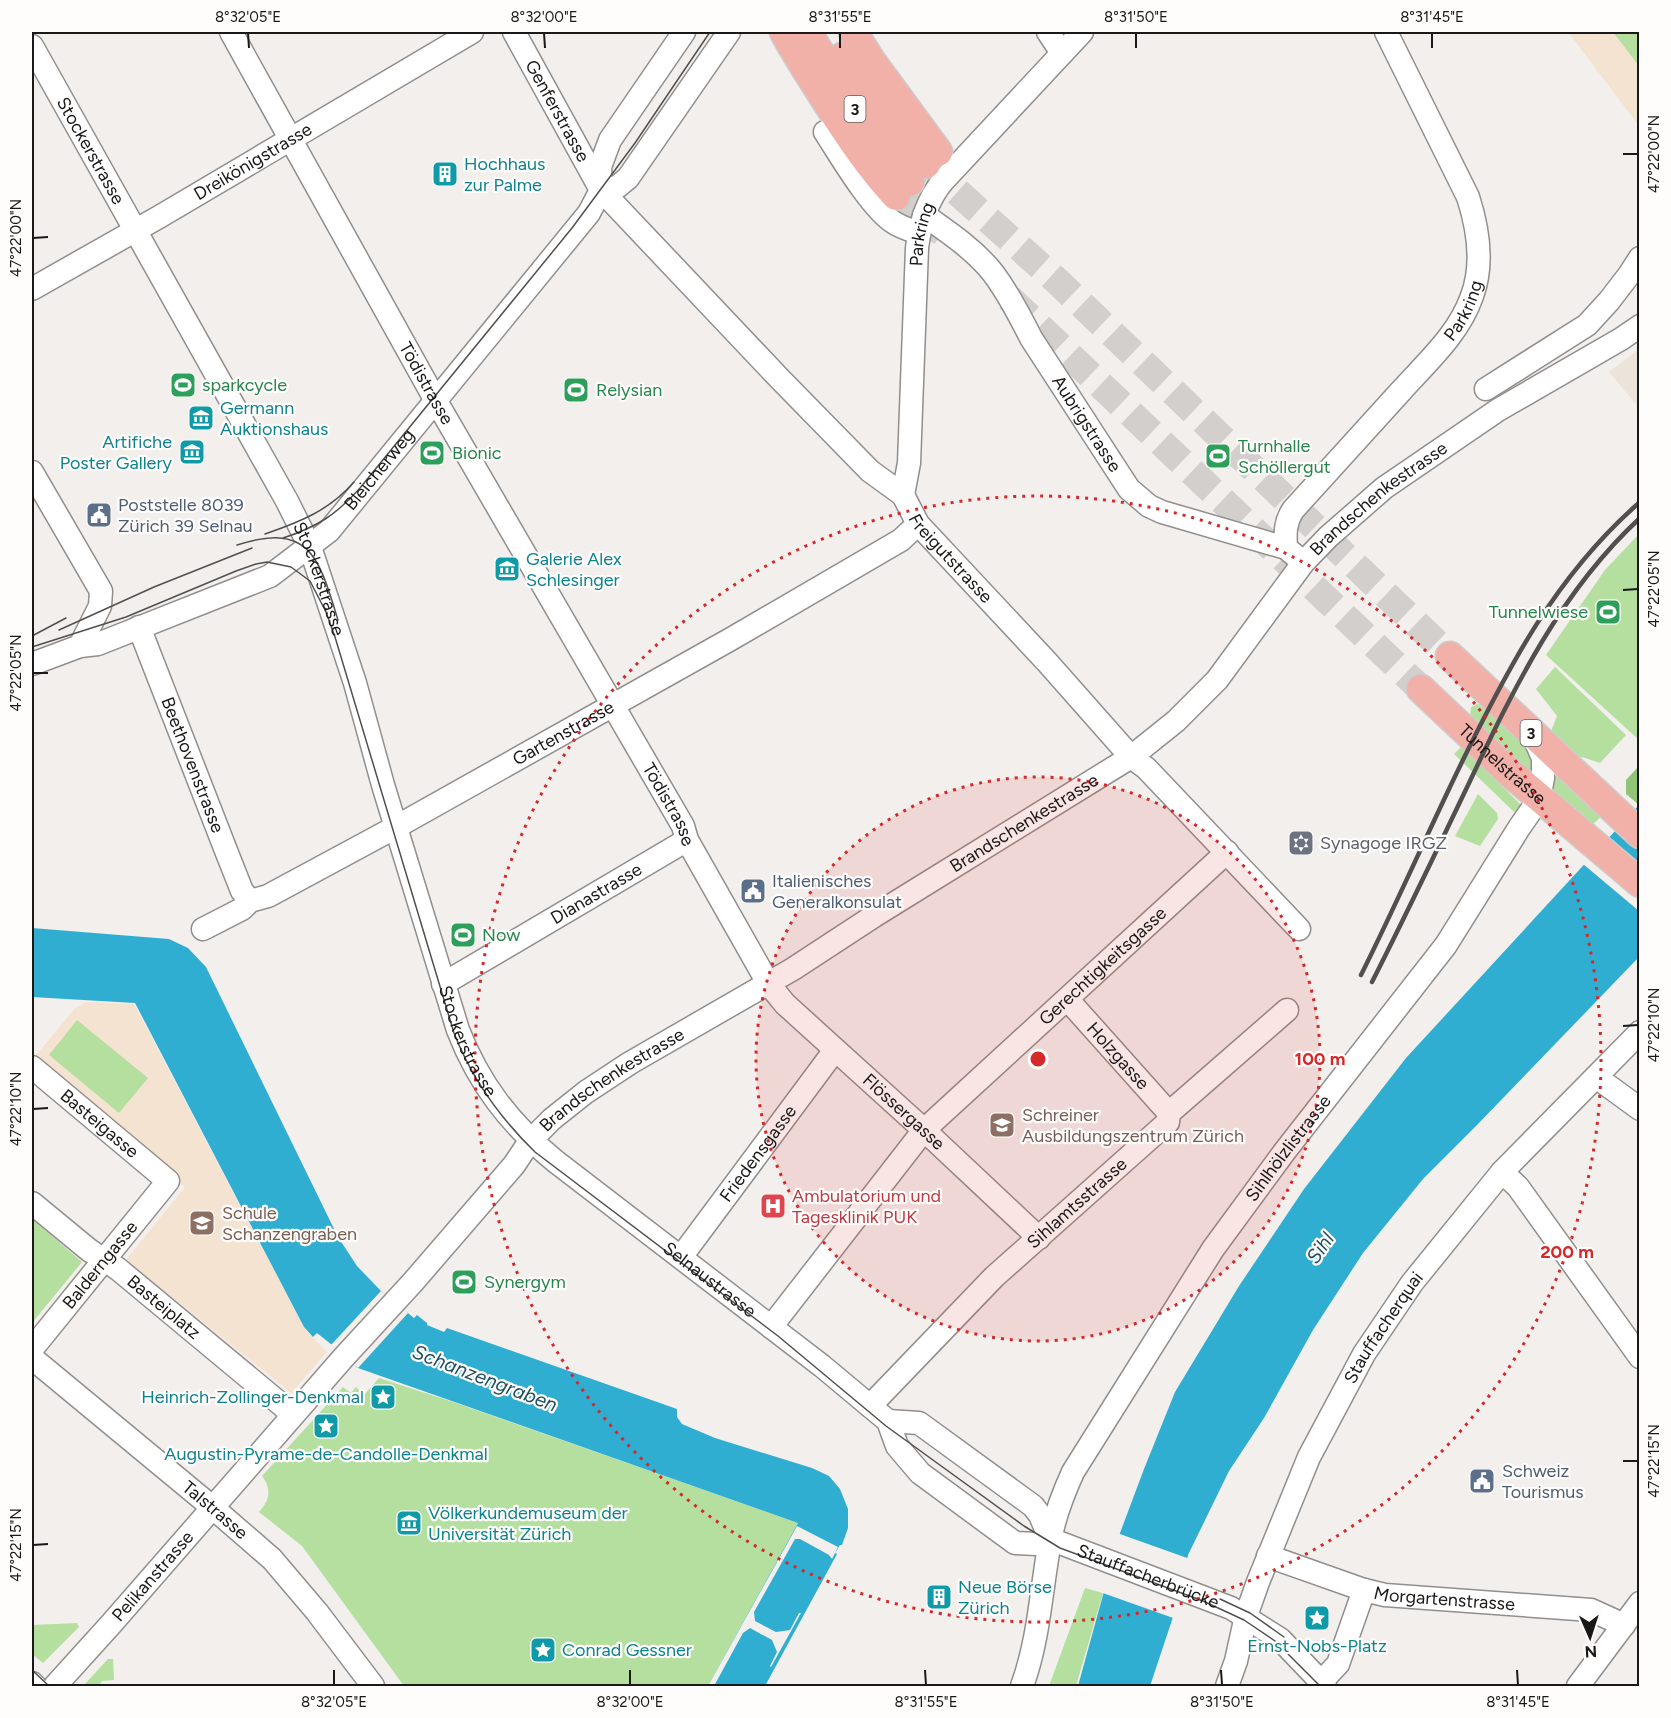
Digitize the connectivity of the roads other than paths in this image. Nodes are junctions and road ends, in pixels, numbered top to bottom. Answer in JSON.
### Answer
{"nodes":[{"id":1,"x":231,"y":32,"type":"edge"},
{"id":2,"x":472,"y":32,"type":"edge"},
{"id":3,"x":514,"y":32,"type":"edge"},
{"id":4,"x":684,"y":32,"type":"edge"},
{"id":5,"x":729,"y":32,"type":"edge"},
{"id":6,"x":784,"y":32,"type":"edge"},
{"id":7,"x":807,"y":32,"type":"edge"},
{"id":8,"x":829,"y":32,"type":"edge"},
{"id":9,"x":853,"y":32,"type":"edge"},
{"id":10,"x":1048,"y":32,"type":"edge"},
{"id":11,"x":1082,"y":32,"type":"edge"},
{"id":12,"x":1386,"y":32,"type":"edge"},
{"id":13,"x":32,"y":46,"type":"edge"},
{"id":14,"x":1062,"y":53,"type":"junction"},
{"id":15,"x":825,"y":132,"type":"dead end"},
{"id":16,"x":291,"y":139,"type":"junction"},
{"id":17,"x":917,"y":173,"type":"junction"},
{"id":18,"x":601,"y":190,"type":"junction"},
{"id":19,"x":922,"y":224,"type":"junction"},
{"id":20,"x":135,"y":231,"type":"junction"},
{"id":21,"x":1640,"y":258,"type":"edge"},
{"id":22,"x":32,"y":289,"type":"edge"},
{"id":23,"x":1640,"y":326,"type":"edge"},
{"id":24,"x":1486,"y":389,"type":"dead end"},
{"id":25,"x":436,"y":401,"type":"junction"},
{"id":26,"x":32,"y":474,"type":"edge"},
{"id":27,"x":903,"y":495,"type":"junction"},
{"id":28,"x":918,"y":524,"type":"junction"},
{"id":29,"x":310,"y":547,"type":"junction"},
{"id":30,"x":1295,"y":555,"type":"junction"},
{"id":31,"x":139,"y":627,"type":"junction"},
{"id":32,"x":80,"y":646,"type":"junction"},
{"id":33,"x":1450,"y":656,"type":"tunnel mouth"},
{"id":34,"x":32,"y":664,"type":"edge"},
{"id":35,"x":1421,"y":689,"type":"tunnel mouth"},
{"id":36,"x":612,"y":705,"type":"junction"},
{"id":37,"x":1533,"y":735,"type":"junction"},
{"id":38,"x":1131,"y":756,"type":"junction"},
{"id":39,"x":1539,"y":799,"type":"junction"},
{"id":40,"x":396,"y":827,"type":"junction"},
{"id":41,"x":1640,"y":834,"type":"edge"},
{"id":42,"x":687,"y":840,"type":"junction"},
{"id":43,"x":1227,"y":852,"type":"junction"},
{"id":44,"x":1640,"y":883,"type":"edge"},
{"id":45,"x":250,"y":901,"type":"junction"},
{"id":46,"x":203,"y":929,"type":"dead end"},
{"id":47,"x":1299,"y":929,"type":"dead end"},
{"id":48,"x":768,"y":983,"type":"junction"},
{"id":49,"x":443,"y":984,"type":"junction"},
{"id":50,"x":1068,"y":1000,"type":"junction"},
{"id":51,"x":1287,"y":1010,"type":"dead end"},
{"id":52,"x":1640,"y":1032,"type":"edge"},
{"id":53,"x":835,"y":1050,"type":"junction"},
{"id":54,"x":32,"y":1068,"type":"edge"},
{"id":55,"x":1596,"y":1077,"type":"junction"},
{"id":56,"x":1640,"y":1109,"type":"edge"},
{"id":57,"x":1169,"y":1113,"type":"junction"},
{"id":58,"x":924,"y":1130,"type":"junction"},
{"id":59,"x":531,"y":1141,"type":"junction"},
{"id":60,"x":1502,"y":1172,"type":"junction"},
{"id":61,"x":168,"y":1180,"type":"joint"},
{"id":62,"x":32,"y":1203,"type":"edge"},
{"id":63,"x":1039,"y":1238,"type":"junction"},
{"id":64,"x":681,"y":1257,"type":"junction"},
{"id":65,"x":104,"y":1260,"type":"junction"},
{"id":66,"x":771,"y":1327,"type":"junction"},
{"id":67,"x":32,"y":1349,"type":"edge"},
{"id":68,"x":344,"y":1357,"type":"joint"},
{"id":69,"x":1640,"y":1357,"type":"edge"},
{"id":70,"x":32,"y":1358,"type":"edge"},
{"id":71,"x":870,"y":1406,"type":"junction"},
{"id":72,"x":292,"y":1416,"type":"junction"},
{"id":73,"x":888,"y":1421,"type":"junction"},
{"id":74,"x":212,"y":1507,"type":"junction"},
{"id":75,"x":1050,"y":1539,"type":"junction"},
{"id":76,"x":1268,"y":1556,"type":"junction"},
{"id":77,"x":1364,"y":1590,"type":"junction"},
{"id":78,"x":1640,"y":1603,"type":"edge"},
{"id":79,"x":1246,"y":1616,"type":"junction"},
{"id":80,"x":1624,"y":1625,"type":"junction"},
{"id":81,"x":32,"y":1683,"type":"edge"},
{"id":82,"x":1323,"y":1684,"type":"edge"},
{"id":83,"x":35,"y":1686,"type":"edge"},
{"id":84,"x":55,"y":1686,"type":"edge"},
{"id":85,"x":373,"y":1686,"type":"edge"},
{"id":86,"x":1022,"y":1686,"type":"edge"},
{"id":87,"x":1227,"y":1686,"type":"edge"},
{"id":88,"x":1578,"y":1686,"type":"edge"}],
"edges":[{"from":1,"to":16,"type":"street","name":"Tödistrasse"},
{"from":2,"to":16,"type":"street","name":"Dreikönigstrasse"},
{"from":3,"to":18,"type":"street","name":"Genferstrasse"},
{"from":4,"to":18,"type":"street","name":"Bleicherweg"},
{"from":5,"to":18,"type":"street"},
{"from":6,"to":17,"type":"main road"},
{"from":7,"to":17,"type":"main road","number":"3"},
{"from":8,"to":17,"type":"main road","number":"3"},
{"from":9,"to":17,"type":"main road"},
{"from":10,"to":14,"type":"street"},
{"from":11,"to":14,"type":"street","name":"Parkring"},
{"from":12,"to":30,"type":"street","name":"Parkring"},
{"from":13,"to":20,"type":"street","name":"Stockerstrasse"},
{"from":14,"to":19,"type":"street","name":"Parkring"},
{"from":15,"to":19,"type":"street","name":"Aubrigstrasse"},
{"from":16,"to":20,"type":"street","name":"Dreikönigstrasse"},
{"from":16,"to":25,"type":"street","name":"Tödistrasse"},
{"from":18,"to":25,"type":"street","name":"Bleicherweg"},
{"from":18,"to":27,"type":"street","name":"Freigutstrasse"},
{"from":19,"to":27,"type":"street","name":"Parkring"},
{"from":19,"to":30,"type":"street","name":"Aubrigstrasse"},
{"from":20,"to":22,"type":"street","name":"Dreikönigstrasse"},
{"from":20,"to":29,"type":"street","name":"Stockerstrasse"},
{"from":21,"to":24,"type":"street"},
{"from":23,"to":30,"type":"street","name":"Brandschenkestrasse"},
{"from":25,"to":29,"type":"street","name":"Bleicherweg"},
{"from":25,"to":36,"type":"street","name":"Tödistrasse"},
{"from":26,"to":32,"type":"street"},
{"from":27,"to":28,"type":"street","name":"Freigutstrasse"},
{"from":28,"to":36,"type":"street","name":"Gartenstrasse"},
{"from":28,"to":38,"type":"street","name":"Freigutstrasse"},
{"from":29,"to":31,"type":"street","name":"Bleicherweg"},
{"from":29,"to":40,"type":"street","name":"Stockerstrasse"},
{"from":30,"to":38,"type":"street","name":"Brandschenkestrasse"},
{"from":31,"to":32,"type":"street","name":"Bleicherweg"},
{"from":31,"to":45,"type":"street","name":"Beethovenstrasse"},
{"from":32,"to":34,"type":"street","name":"Bleicherweg"},
{"from":33,"to":37,"type":"main road","number":"3"},
{"from":35,"to":39,"type":"main road","name":"Tunnelstrasse"},
{"from":36,"to":40,"type":"street","name":"Gartenstrasse"},
{"from":36,"to":42,"type":"street","name":"Tödistrasse"},
{"from":37,"to":39,"type":"street","name":"Sihlhölzlistrasse"},
{"from":37,"to":41,"type":"main road","number":"3"},
{"from":38,"to":43,"type":"street","name":"Freigutstrasse"},
{"from":38,"to":48,"type":"street","name":"Brandschenkestrasse"},
{"from":39,"to":44,"type":"main road","name":"Tunnelstrasse"},
{"from":39,"to":75,"type":"street","name":"Sihlhölzlistrasse"},
{"from":40,"to":45,"type":"street","name":"Gartenstrasse"},
{"from":40,"to":49,"type":"street","name":"Stockerstrasse"},
{"from":42,"to":48,"type":"street","name":"Tödistrasse"},
{"from":42,"to":49,"type":"street","name":"Dianastrasse"},
{"from":43,"to":47,"type":"street","name":"Freigutstrasse"},
{"from":43,"to":50,"type":"street","name":"Gerechtigkeitsgasse"},
{"from":45,"to":46,"type":"street","name":"Gartenstrasse"},
{"from":48,"to":53,"type":"street","name":"Flössergasse"},
{"from":48,"to":59,"type":"street","name":"Brandschenkestrasse"},
{"from":49,"to":59,"type":"street","name":"Stockerstrasse"},
{"from":50,"to":57,"type":"street","name":"Holzgasse"},
{"from":50,"to":58,"type":"street","name":"Gerechtigkeitsgasse"},
{"from":51,"to":57,"type":"street","name":"Sihlamtsstrasse"},
{"from":52,"to":55,"type":"street","name":"Stauffacherquai"},
{"from":53,"to":58,"type":"street","name":"Flössergasse"},
{"from":53,"to":64,"type":"street","name":"Friedensgasse"},
{"from":54,"to":61,"type":"street","name":"Basteigasse"},
{"from":55,"to":56,"type":"street"},
{"from":55,"to":60,"type":"street","name":"Stauffacherquai"},
{"from":57,"to":63,"type":"street","name":"Sihlamtsstrasse"},
{"from":58,"to":63,"type":"street","name":"Flössergasse"},
{"from":58,"to":66,"type":"street","name":"Gerechtigkeitsgasse"},
{"from":59,"to":64,"type":"street","name":"Selnaustrasse"},
{"from":59,"to":68,"type":"street","name":"Brandschenkestrasse"},
{"from":60,"to":69,"type":"street"},
{"from":60,"to":76,"type":"street","name":"Stauffacherquai"},
{"from":61,"to":65,"type":"street","name":"Balderngasse"},
{"from":62,"to":65,"type":"street","name":"Basteiplatz"},
{"from":63,"to":71,"type":"street","name":"Sihlamtsstrasse"},
{"from":64,"to":66,"type":"street","name":"Selnaustrasse"},
{"from":65,"to":67,"type":"street","name":"Balderngasse"},
{"from":65,"to":72,"type":"street","name":"Basteiplatz"},
{"from":66,"to":71,"type":"street","name":"Selnaustrasse"},
{"from":68,"to":72,"type":"street","name":"Pelikanstrasse"},
{"from":70,"to":74,"type":"street","name":"Talstrasse"},
{"from":71,"to":73,"type":"street","name":"Selnaustrasse"},
{"from":72,"to":74,"type":"street","name":"Pelikanstrasse"},
{"from":73,"to":75,"type":"street"},
{"from":73,"to":75,"type":"street","name":"Selnaustrasse"},
{"from":74,"to":84,"type":"street","name":"Pelikanstrasse"},
{"from":74,"to":85,"type":"street","name":"Talstrasse"},
{"from":75,"to":79,"type":"street","name":"Stauffacherbrücke"},
{"from":75,"to":86,"type":"street"},
{"from":76,"to":77,"type":"street","name":"Morgartenstrasse"},
{"from":76,"to":79,"type":"street","name":"Stauffacherquai"},
{"from":77,"to":80,"type":"street","name":"Morgartenstrasse"},
{"from":77,"to":82,"type":"street"},
{"from":78,"to":80,"type":"street"},
{"from":79,"to":82,"type":"street","name":"Stauffacherbrücke"},
{"from":79,"to":87,"type":"street","name":"Stauffacherquai"},
{"from":80,"to":88,"type":"street"},
{"from":81,"to":83,"type":"street"}]}
